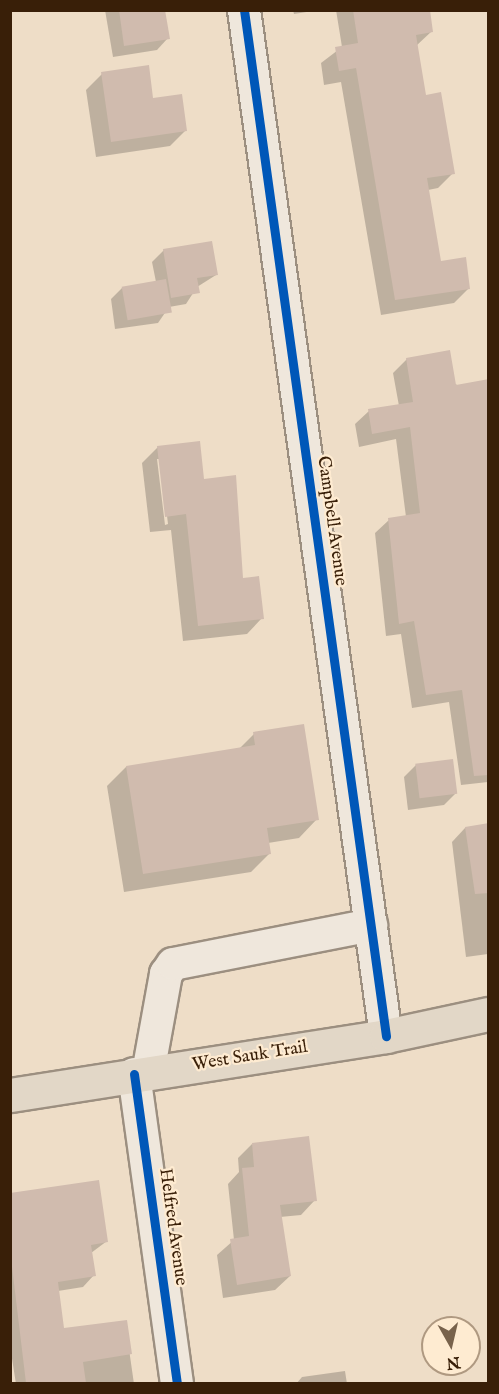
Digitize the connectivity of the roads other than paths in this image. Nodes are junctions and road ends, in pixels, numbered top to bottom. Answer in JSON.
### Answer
{"nodes":[{"id":1,"x":244,"y":10,"type":"edge"},
{"id":2,"x":371,"y":925,"type":"junction"},
{"id":3,"x":489,"y":1014,"type":"edge"},
{"id":4,"x":386,"y":1036,"type":"junction"},
{"id":5,"x":141,"y":1073,"type":"junction"},
{"id":6,"x":10,"y":1095,"type":"edge"},
{"id":7,"x":177,"y":1383,"type":"edge"}],
"edges":[{"from":1,"to":2,"type":"street","name":"Campbell Avenue"},
{"from":2,"to":4,"type":"street","name":"Campbell Avenue"},
{"from":2,"to":5,"type":"street","name":"Helfred Avenue"},
{"from":3,"to":4,"type":"main road","name":"West Sauk Trail"},
{"from":4,"to":5,"type":"main road","name":"West Sauk Trail"},
{"from":5,"to":6,"type":"main road","name":"West Sauk Trail"},
{"from":5,"to":7,"type":"street","name":"Helfred Avenue"}]}
